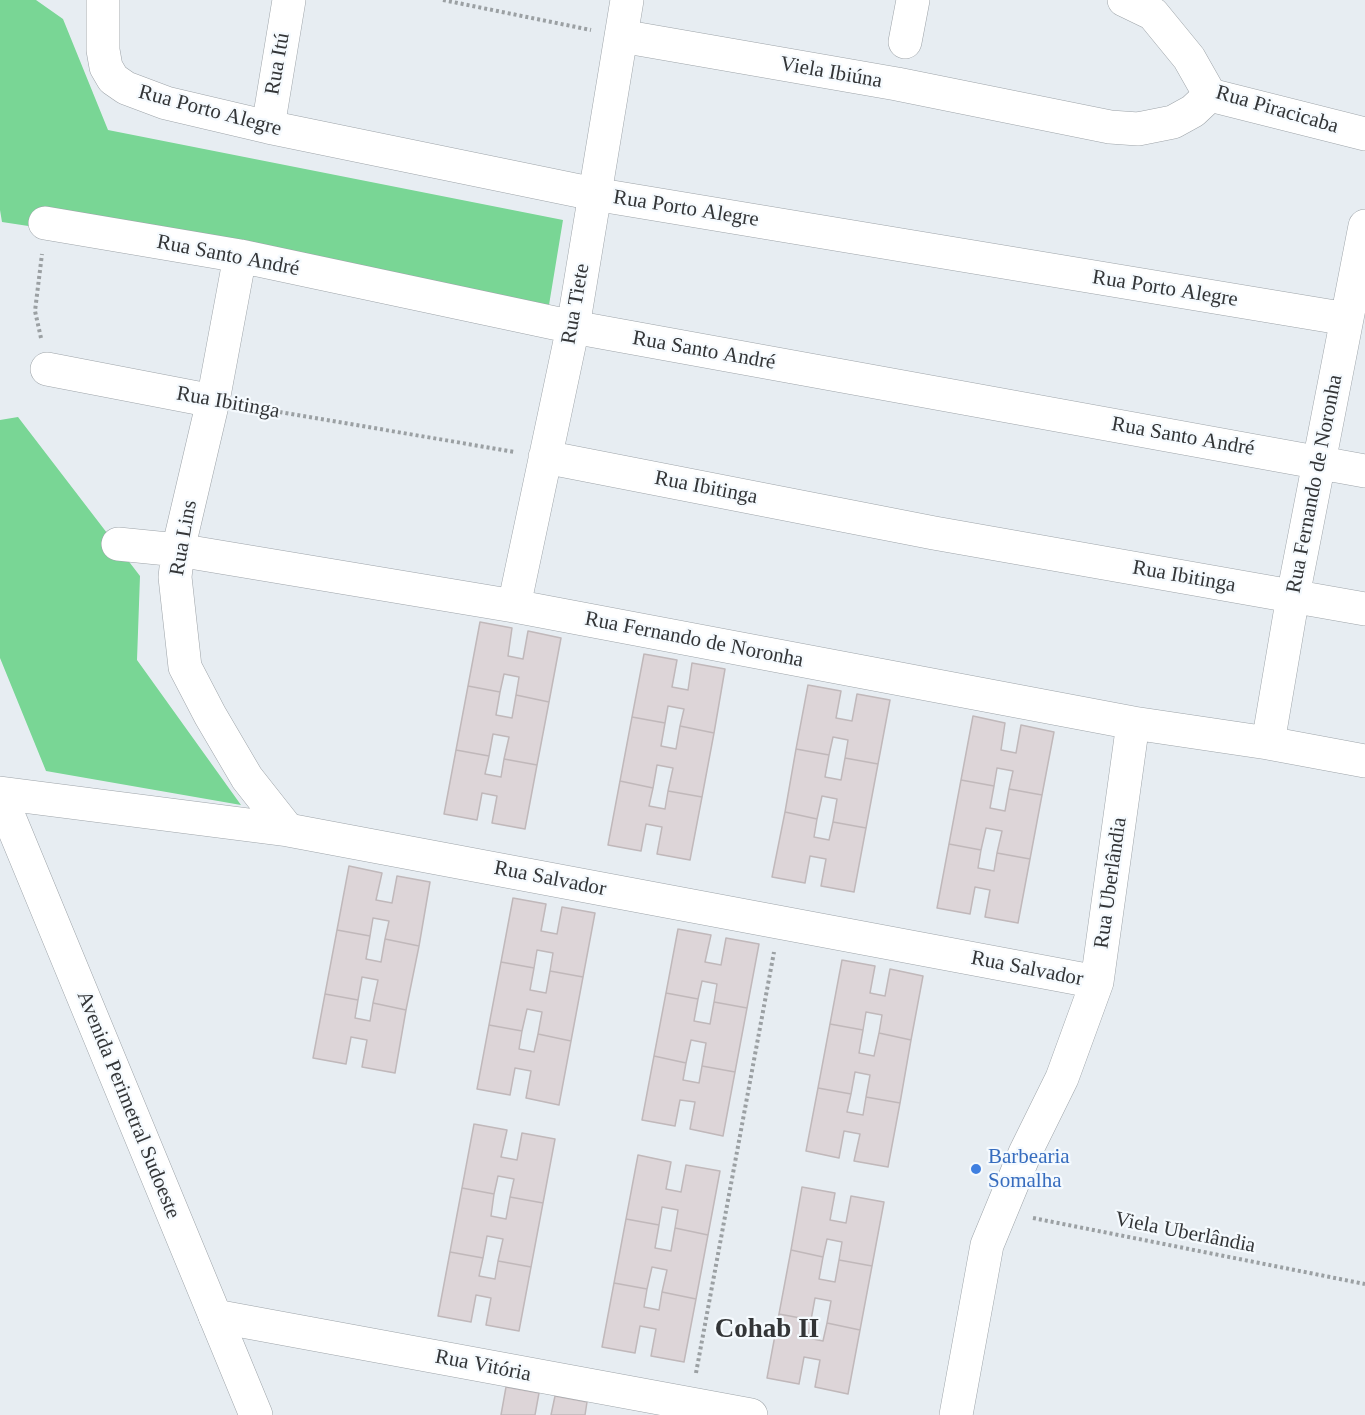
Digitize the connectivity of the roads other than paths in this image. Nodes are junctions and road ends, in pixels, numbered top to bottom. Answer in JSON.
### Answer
{"nodes":[{"id":1,"x":104,"y":0,"type":"edge"},
{"id":2,"x":289,"y":0,"type":"edge"},
{"id":3,"x":627,"y":0,"type":"edge"},
{"id":4,"x":913,"y":0,"type":"edge"},
{"id":5,"x":1124,"y":0,"type":"edge"},
{"id":6,"x":621,"y":36,"type":"junction"},
{"id":7,"x":905,"y":42,"type":"dead end"},
{"id":8,"x":1210,"y":95,"type":"junction"},
{"id":9,"x":268,"y":127,"type":"junction"},
{"id":10,"x":1365,"y":134,"type":"edge"},
{"id":11,"x":594,"y":194,"type":"junction"},
{"id":12,"x":45,"y":223,"type":"road end"},
{"id":13,"x":1364,"y":239,"type":"edge"},
{"id":14,"x":240,"y":256,"type":"junction"},
{"id":15,"x":1347,"y":319,"type":"junction"},
{"id":16,"x":573,"y":327,"type":"junction"},
{"id":17,"x":47,"y":369,"type":"road end"},
{"id":18,"x":213,"y":401,"type":"junction"},
{"id":19,"x":545,"y":457,"type":"junction"},
{"id":20,"x":1319,"y":462,"type":"junction"},
{"id":21,"x":1365,"y":471,"type":"edge"},
{"id":22,"x":118,"y":544,"type":"dead end"},
{"id":23,"x":178,"y":550,"type":"junction"},
{"id":24,"x":1293,"y":596,"type":"junction"},
{"id":25,"x":514,"y":606,"type":"junction"},
{"id":26,"x":1365,"y":609,"type":"edge"},
{"id":27,"x":1134,"y":723,"type":"junction"},
{"id":28,"x":1268,"y":743,"type":"junction"},
{"id":29,"x":1365,"y":760,"type":"edge"},
{"id":30,"x":0,"y":794,"type":"edge"},
{"id":31,"x":288,"y":830,"type":"junction"},
{"id":32,"x":1097,"y":982,"type":"junction"},
{"id":33,"x":215,"y":1316,"type":"junction"},
{"id":34,"x":256,"y":1415,"type":"edge"},
{"id":35,"x":751,"y":1415,"type":"edge"},
{"id":36,"x":956,"y":1415,"type":"edge"}],
"edges":[{"from":1,"to":9,"type":"street","name":"Rua Porto Alegre"},
{"from":2,"to":9,"type":"street","name":"Rua Itú"},
{"from":3,"to":6,"type":"street","name":"Rua Tiete"},
{"from":4,"to":7,"type":"street"},
{"from":5,"to":8,"type":"street","name":"Rua Piracicaba"},
{"from":6,"to":8,"type":"street","name":"Viela Ibiúna"},
{"from":6,"to":11,"type":"street","name":"Rua Tiete"},
{"from":8,"to":10,"type":"street","name":"Rua Piracicaba"},
{"from":9,"to":11,"type":"street","name":"Rua Porto Alegre"},
{"from":11,"to":15,"type":"street","name":"Rua Porto Alegre"},
{"from":11,"to":16,"type":"street","name":"Rua Tiete"},
{"from":12,"to":14,"type":"street","name":"Rua Santo André"},
{"from":13,"to":15,"type":"street","name":"Rua Fernando de Noronha"},
{"from":14,"to":16,"type":"street","name":"Rua Santo André"},
{"from":14,"to":18,"type":"street","name":"Rua Lins"},
{"from":15,"to":20,"type":"street","name":"Rua Fernando de Noronha"},
{"from":16,"to":19,"type":"street","name":"Rua Tiete"},
{"from":16,"to":20,"type":"street","name":"Rua Santo André"},
{"from":17,"to":18,"type":"street","name":"Rua Ibitinga"},
{"from":18,"to":23,"type":"street","name":"Rua Lins"},
{"from":19,"to":24,"type":"street","name":"Rua Ibitinga"},
{"from":19,"to":25,"type":"street","name":"Rua Tiete"},
{"from":20,"to":21,"type":"street","name":"Rua Santo André"},
{"from":20,"to":24,"type":"street","name":"Rua Fernando de Noronha"},
{"from":22,"to":23,"type":"street","name":"Rua Fernando de Noronha"},
{"from":23,"to":25,"type":"street","name":"Rua Fernando de Noronha"},
{"from":23,"to":31,"type":"street","name":"Rua Lins"},
{"from":24,"to":26,"type":"street","name":"Rua Ibitinga"},
{"from":24,"to":28,"type":"street","name":"Rua Fernando de Noronha"},
{"from":25,"to":27,"type":"street","name":"Rua Fernando de Noronha"},
{"from":27,"to":28,"type":"street","name":"Rua Fernando de Noronha"},
{"from":27,"to":32,"type":"street","name":"Rua Uberlândia"},
{"from":28,"to":29,"type":"street","name":"Rua Fernando de Noronha"},
{"from":30,"to":31,"type":"street","name":"Rua Salvador"},
{"from":30,"to":33,"type":"street","name":"Avenida Perimetral Sudoeste"},
{"from":31,"to":32,"type":"street","name":"Rua Salvador"},
{"from":32,"to":36,"type":"street","name":"Rua Uberlândia"},
{"from":33,"to":34,"type":"street","name":"Avenida Perimetral Sudoeste"},
{"from":33,"to":35,"type":"street","name":"Rua Vitória"}]}
